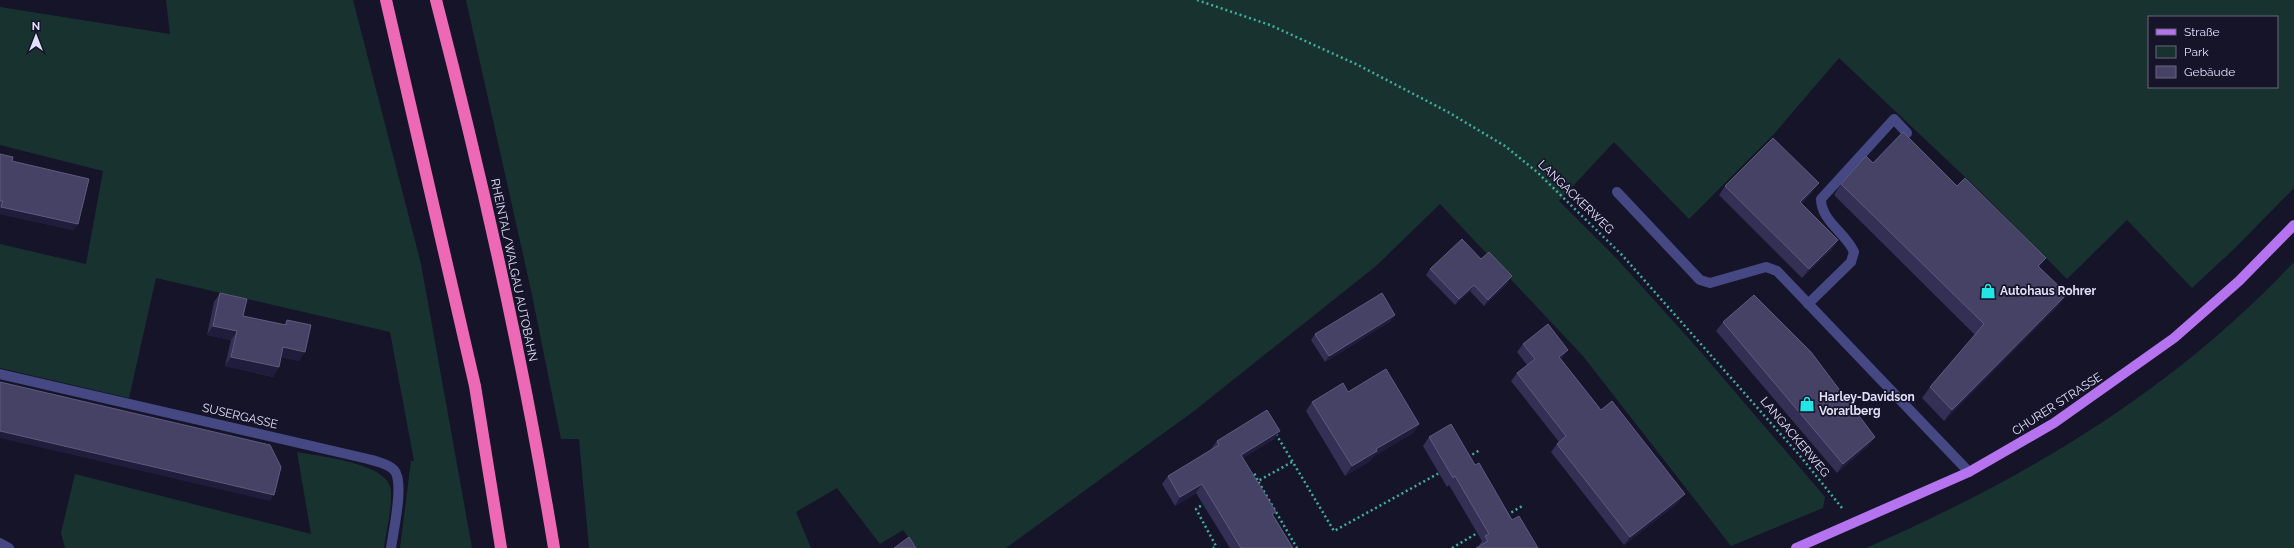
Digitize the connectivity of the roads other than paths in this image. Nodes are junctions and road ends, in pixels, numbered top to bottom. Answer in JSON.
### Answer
{"nodes":[{"id":1,"x":386,"y":0,"type":"edge"},
{"id":2,"x":436,"y":0,"type":"edge"},
{"id":3,"x":1907,"y":133,"type":"dead end"},
{"id":4,"x":1617,"y":192,"type":"dead end"},
{"id":5,"x":2294,"y":225,"type":"edge"},
{"id":6,"x":1808,"y":304,"type":"junction"},
{"id":7,"x":0,"y":374,"type":"edge"},
{"id":8,"x":1969,"y":472,"type":"junction"},
{"id":9,"x":0,"y":543,"type":"edge"},
{"id":10,"x":1801,"y":547,"type":"edge"},
{"id":11,"x":9,"y":548,"type":"edge"},
{"id":12,"x":391,"y":548,"type":"edge"},
{"id":13,"x":501,"y":548,"type":"edge"},
{"id":14,"x":554,"y":548,"type":"edge"}],
"edges":[{"from":1,"to":13,"type":"highway"},
{"from":2,"to":14,"type":"highway","name":"RHEINTAL/WALGAU AUTOBAHN"},
{"from":3,"to":6,"type":"street"},
{"from":4,"to":6,"type":"street"},
{"from":5,"to":8,"type":"main road","name":"CHURER STRASSE"},
{"from":6,"to":8,"type":"street"},
{"from":7,"to":12,"type":"street","name":"SUSERGASSE"},
{"from":8,"to":10,"type":"main road","name":"CHURER STRASSE"},
{"from":9,"to":11,"type":"street"}]}
